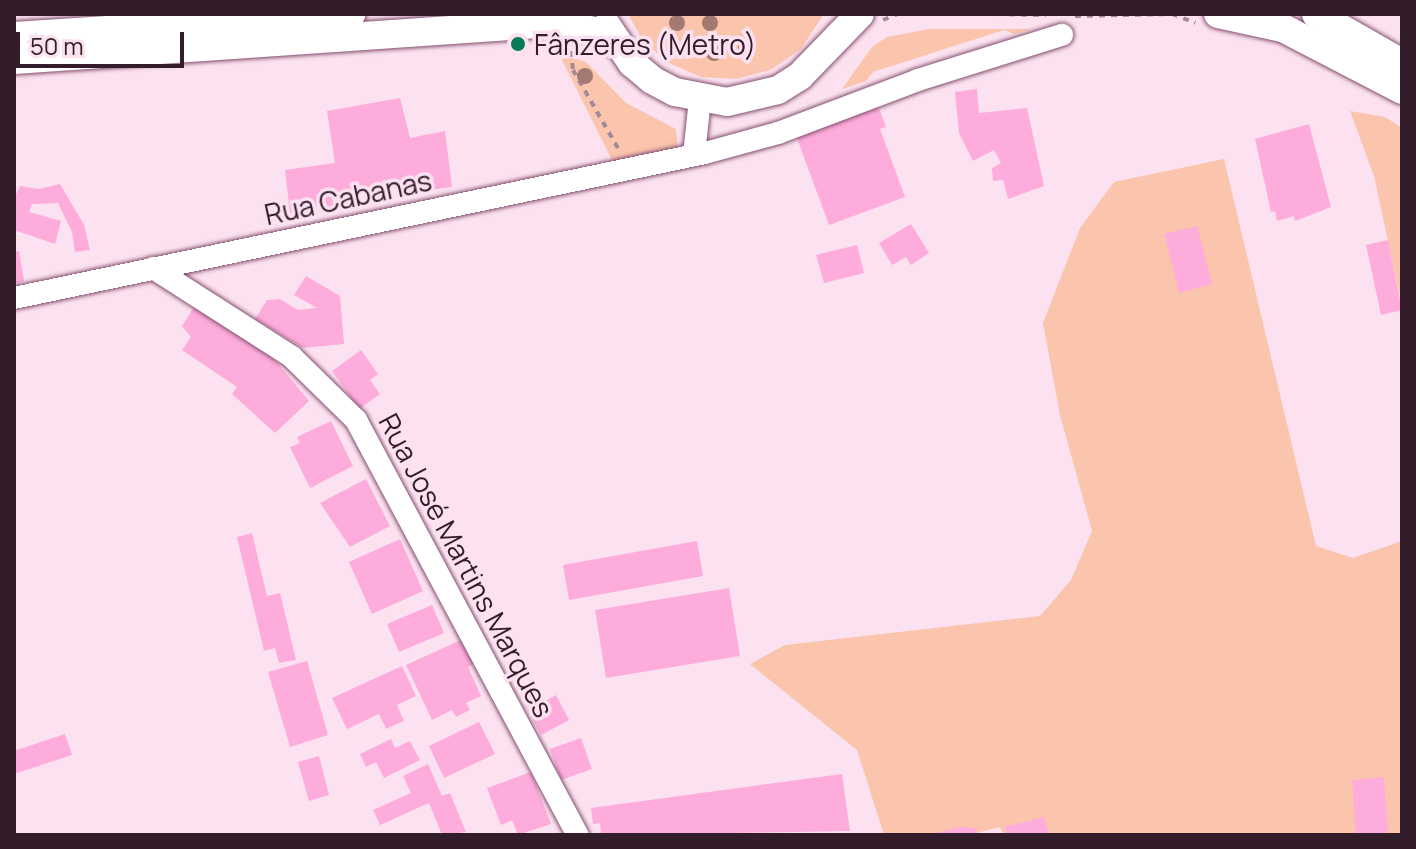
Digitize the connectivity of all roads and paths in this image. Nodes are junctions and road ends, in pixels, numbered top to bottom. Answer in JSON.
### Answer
{"nodes":[{"id":1,"x":351,"y":14,"type":"edge"},
{"id":2,"x":602,"y":14,"type":"edge"},
{"id":3,"x":860,"y":14,"type":"edge"},
{"id":4,"x":997,"y":14,"type":"edge"},
{"id":5,"x":1316,"y":14,"type":"edge"},
{"id":6,"x":1036,"y":15,"type":"edge"},
{"id":7,"x":1242,"y":16,"type":"edge"},
{"id":8,"x":841,"y":26,"type":"edge"},
{"id":9,"x":1062,"y":35,"type":"dead end"},
{"id":10,"x":14,"y":36,"type":"edge"},
{"id":11,"x":615,"y":42,"type":"junction"},
{"id":12,"x":571,"y":49,"type":"dead end"},
{"id":13,"x":14,"y":60,"type":"edge"},
{"id":14,"x":1402,"y":63,"type":"edge"},
{"id":15,"x":1402,"y":90,"type":"edge"},
{"id":16,"x":700,"y":99,"type":"junction"},
{"id":17,"x":694,"y":155,"type":"junction"},
{"id":18,"x":619,"y":172,"type":"junction"},
{"id":19,"x":153,"y":268,"type":"junction"},
{"id":20,"x":14,"y":298,"type":"edge"},
{"id":21,"x":578,"y":835,"type":"edge"}],
"edges":[{"from":1,"to":10,"type":"main road"},
{"from":2,"to":11,"type":"main road"},
{"from":3,"to":8,"type":"main road"},
{"from":4,"to":6,"type":"path"},
{"from":5,"to":14,"type":"main road"},
{"from":7,"to":15,"type":"main road"},
{"from":8,"to":16,"type":"main road"},
{"from":9,"to":17,"type":"street","name":"Rua Cabanas"},
{"from":11,"to":13,"type":"main road"},
{"from":11,"to":16,"type":"main road"},
{"from":12,"to":18,"type":"path"},
{"from":16,"to":17,"type":"street"},
{"from":17,"to":18,"type":"street","name":"Rua Cabanas"},
{"from":18,"to":19,"type":"street","name":"Rua Cabanas"},
{"from":19,"to":20,"type":"street","name":"Rua Cabanas"},
{"from":19,"to":21,"type":"street","name":"Rua José Martins Marques"}]}
